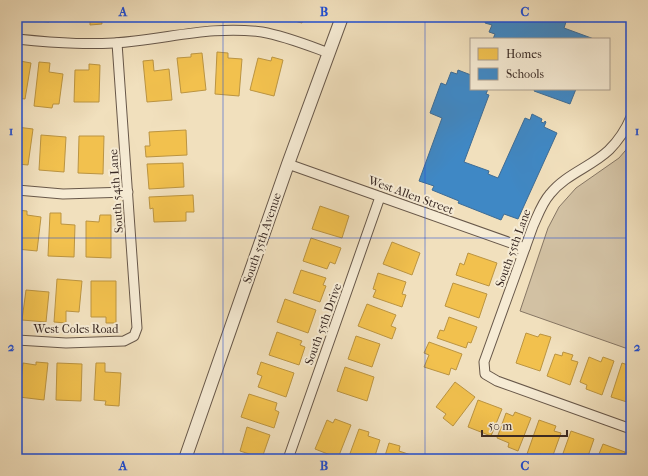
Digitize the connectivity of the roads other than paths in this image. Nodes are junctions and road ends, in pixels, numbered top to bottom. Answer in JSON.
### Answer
{"nodes":[{"id":1,"x":342,"y":17,"type":"edge"},
{"id":2,"x":17,"y":39,"type":"edge"},
{"id":3,"x":117,"y":43,"type":"junction"},
{"id":4,"x":329,"y":53,"type":"junction"},
{"id":5,"x":631,"y":117,"type":"edge"},
{"id":6,"x":288,"y":164,"type":"junction"},
{"id":7,"x":17,"y":190,"type":"edge"},
{"id":8,"x":128,"y":192,"type":"junction"},
{"id":9,"x":380,"y":197,"type":"junction"},
{"id":10,"x":525,"y":248,"type":"junction"},
{"id":11,"x":134,"y":336,"type":"joint"},
{"id":12,"x":17,"y":340,"type":"edge"},
{"id":13,"x":631,"y":429,"type":"edge"},
{"id":14,"x":185,"y":459,"type":"edge"},
{"id":15,"x":288,"y":459,"type":"edge"}],
"edges":[{"from":1,"to":4,"type":"street","name":"South 55th Avenue"},
{"from":2,"to":3,"type":"street"},
{"from":3,"to":4,"type":"street"},
{"from":3,"to":8,"type":"street","name":"South 54th Lane"},
{"from":4,"to":6,"type":"street","name":"South 55th Avenue"},
{"from":5,"to":10,"type":"street","name":"South 55th Lane"},
{"from":6,"to":9,"type":"street","name":"West Allen Street"},
{"from":6,"to":14,"type":"street","name":"South 55th Avenue"},
{"from":7,"to":8,"type":"street"},
{"from":8,"to":11,"type":"street","name":"South 54th Lane"},
{"from":9,"to":10,"type":"street","name":"West Allen Street"},
{"from":9,"to":15,"type":"street","name":"South 55th Drive"},
{"from":10,"to":13,"type":"street","name":"South 55th Lane"},
{"from":11,"to":12,"type":"street","name":"West Coles Road"}]}
